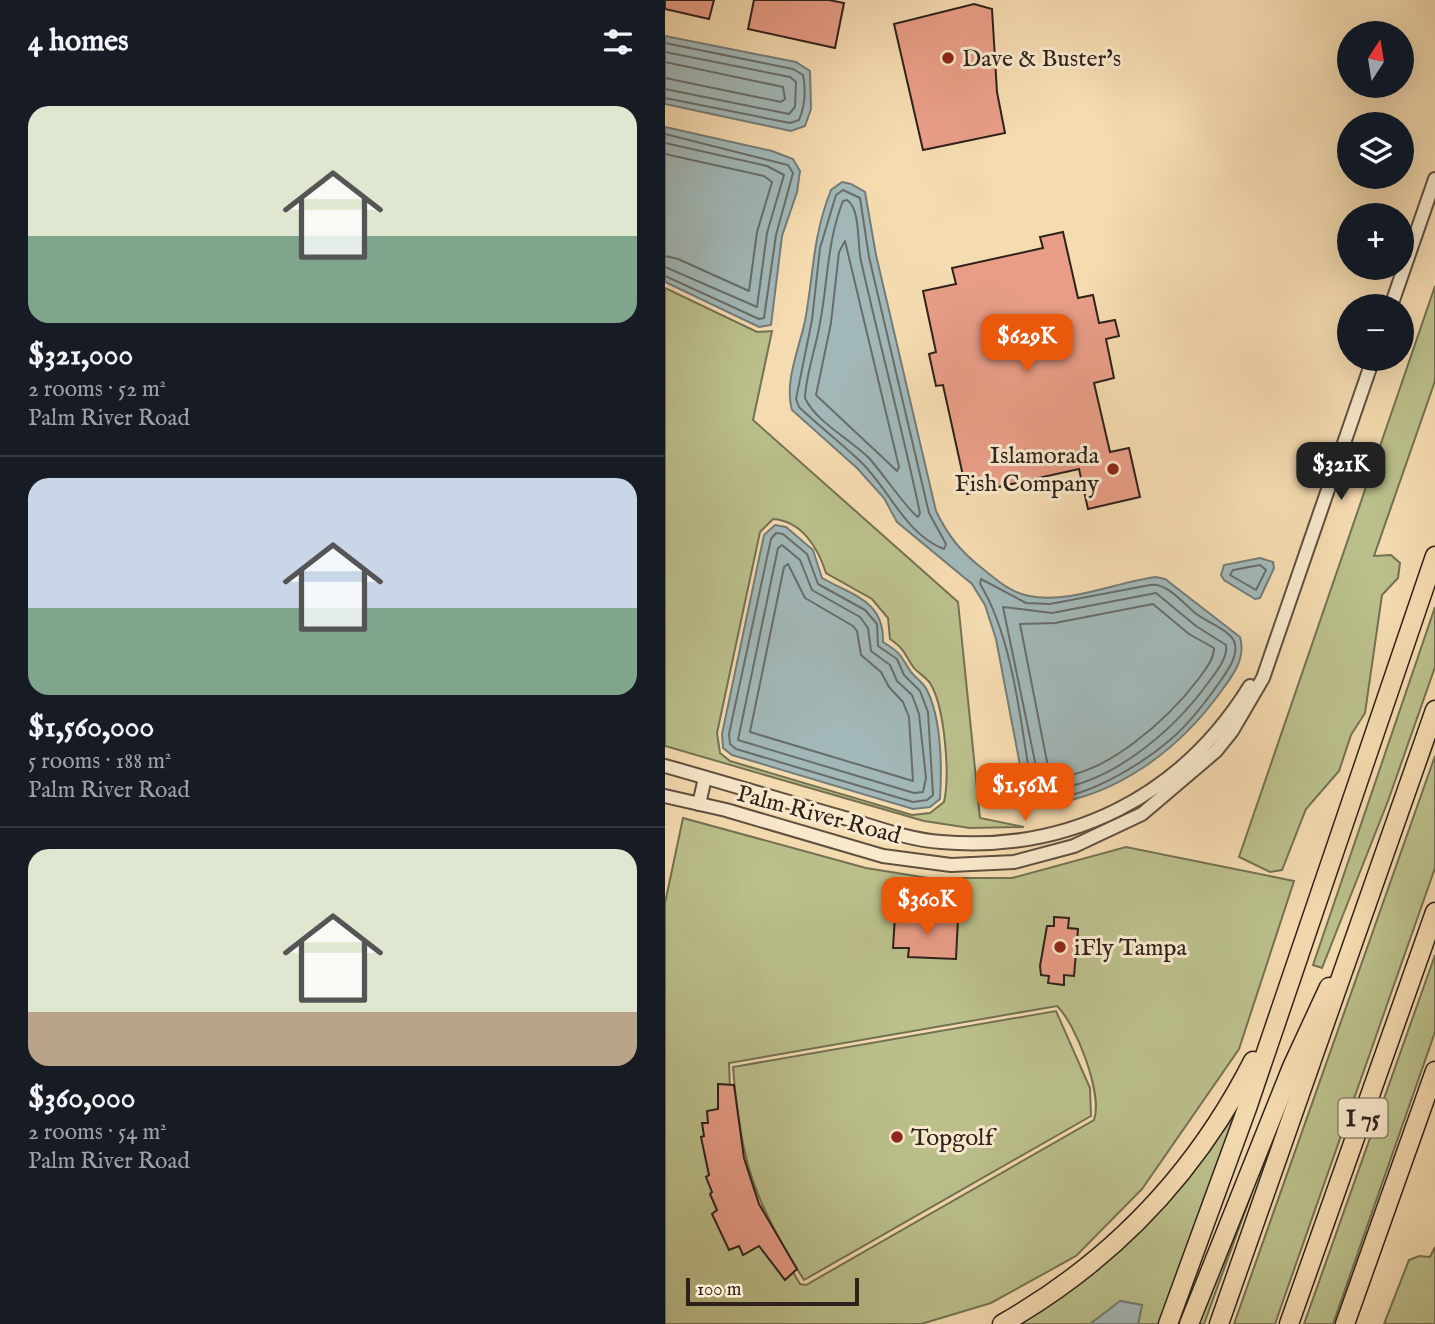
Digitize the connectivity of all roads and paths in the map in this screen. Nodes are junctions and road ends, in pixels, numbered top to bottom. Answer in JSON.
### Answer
{"nodes":[{"id":1,"x":1435,"y":179,"type":"edge"},
{"id":2,"x":1395,"y":294,"type":"edge"},
{"id":3,"x":1369,"y":371,"type":"edge"},
{"id":4,"x":1435,"y":556,"type":"edge"},
{"id":5,"x":1277,"y":633,"type":"junction"},
{"id":6,"x":1435,"y":710,"type":"edge"},
{"id":7,"x":665,"y":765,"type":"edge"},
{"id":8,"x":705,"y":778,"type":"junction"},
{"id":9,"x":665,"y":796,"type":"edge"},
{"id":10,"x":699,"y":804,"type":"junction"},
{"id":11,"x":1435,"y":912,"type":"edge"},
{"id":12,"x":1355,"y":941,"type":"junction"},
{"id":13,"x":1276,"y":1014,"type":"junction"},
{"id":14,"x":1435,"y":1071,"type":"edge"},
{"id":15,"x":1002,"y":1324,"type":"edge"},
{"id":16,"x":1168,"y":1324,"type":"edge"},
{"id":17,"x":1189,"y":1324,"type":"edge"},
{"id":18,"x":1219,"y":1324,"type":"edge"},
{"id":19,"x":1289,"y":1324,"type":"edge"},
{"id":20,"x":1345,"y":1324,"type":"edge"}],
"edges":[{"from":1,"to":2,"type":"street"},
{"from":3,"to":5,"type":"street","name":"Palm River Road"},
{"from":4,"to":13,"type":"highway"},
{"from":5,"to":8,"type":"street","name":"Palm River Road"},
{"from":5,"to":10,"type":"street","name":"Palm River Road"},
{"from":6,"to":12,"type":"highway","number":"I 75"},
{"from":7,"to":8,"type":"street","name":"Palm River Road"},
{"from":8,"to":10,"type":"street"},
{"from":9,"to":10,"type":"street","name":"Palm River Road"},
{"from":11,"to":19,"type":"highway","number":"I 75"},
{"from":12,"to":17,"type":"highway"},
{"from":12,"to":18,"type":"highway","number":"I 75"},
{"from":13,"to":15,"type":"highway"},
{"from":13,"to":16,"type":"highway"},
{"from":14,"to":20,"type":"highway"}]}
